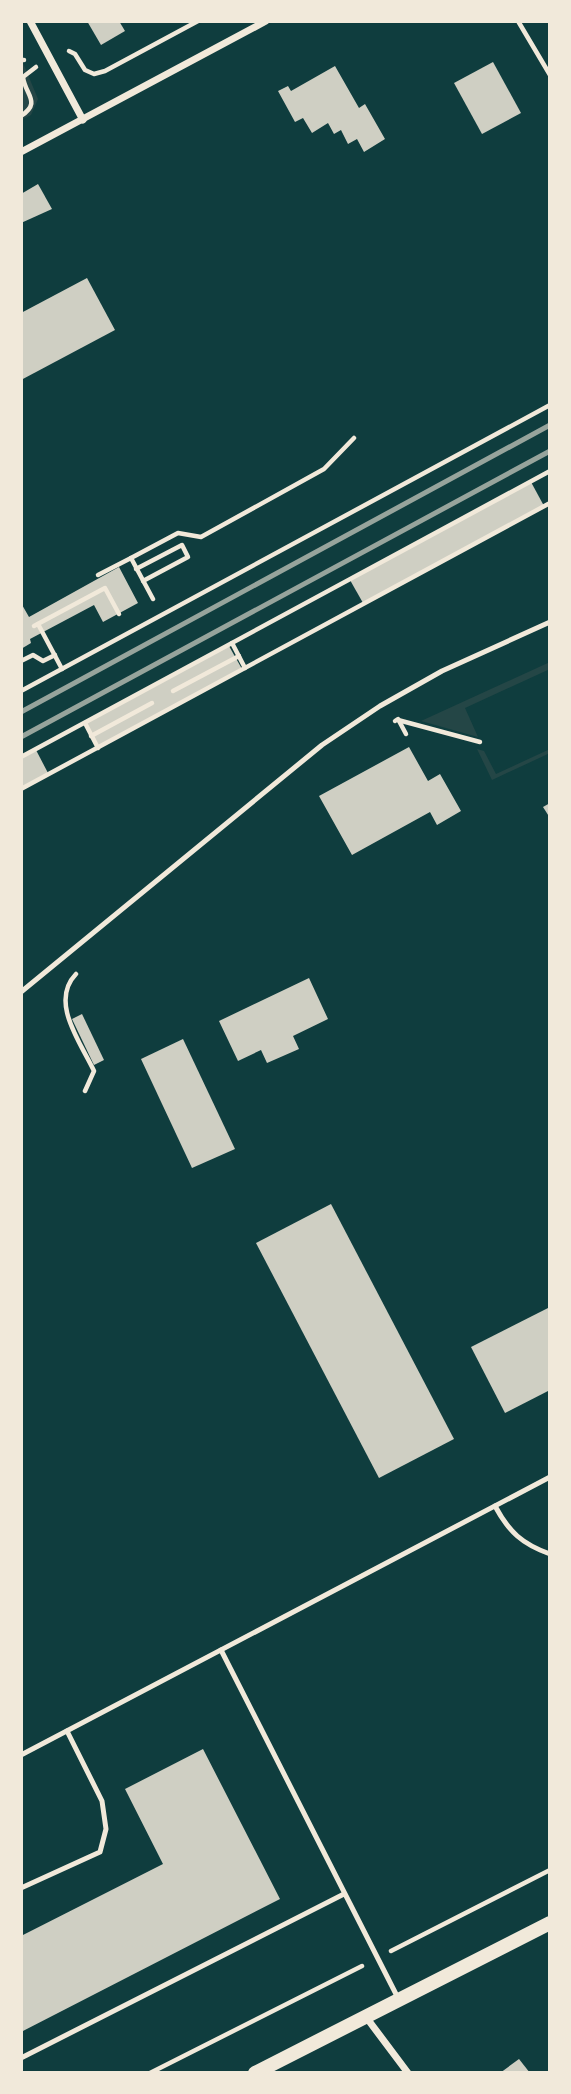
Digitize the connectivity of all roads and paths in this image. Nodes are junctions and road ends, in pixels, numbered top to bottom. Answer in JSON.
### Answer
{"nodes":[{"id":1,"x":30,"y":21,"type":"edge"},
{"id":2,"x":198,"y":21,"type":"edge"},
{"id":3,"x":266,"y":21,"type":"edge"},
{"id":4,"x":518,"y":21,"type":"edge"},
{"id":5,"x":50,"y":59,"type":"junction"},
{"id":6,"x":550,"y":75,"type":"edge"},
{"id":7,"x":21,"y":116,"type":"edge"},
{"id":8,"x":83,"y":120,"type":"junction"},
{"id":9,"x":21,"y":152,"type":"edge"},
{"id":10,"x":550,"y":405,"type":"edge"},
{"id":11,"x":354,"y":438,"type":"dead end"},
{"id":12,"x":550,"y":471,"type":"edge"},
{"id":13,"x":550,"y":503,"type":"edge"},
{"id":14,"x":131,"y":558,"type":"junction"},
{"id":15,"x":136,"y":569,"type":"junction"},
{"id":16,"x":98,"y":575,"type":"dead end"},
{"id":17,"x":143,"y":581,"type":"junction"},
{"id":18,"x":153,"y":599,"type":"dead end"},
{"id":19,"x":119,"y":614,"type":"dead end"},
{"id":20,"x":550,"y":622,"type":"edge"},
{"id":21,"x":232,"y":643,"type":"junction"},
{"id":22,"x":55,"y":655,"type":"junction"},
{"id":23,"x":239,"y":656,"type":"junction"},
{"id":24,"x":21,"y":662,"type":"edge"},
{"id":25,"x":245,"y":668,"type":"junction"},
{"id":26,"x":62,"y":669,"type":"junction"},
{"id":27,"x":21,"y":691,"type":"edge"},
{"id":28,"x":173,"y":691,"type":"dead end"},
{"id":29,"x":152,"y":703,"type":"dead end"},
{"id":30,"x":398,"y":719,"type":"junction"},
{"id":31,"x":85,"y":723,"type":"junction"},
{"id":32,"x":386,"y":726,"type":"dead end"},
{"id":33,"x":406,"y":734,"type":"dead end"},
{"id":34,"x":91,"y":736,"type":"junction"},
{"id":35,"x":481,"y":742,"type":"dead end"},
{"id":36,"x":98,"y":748,"type":"junction"},
{"id":37,"x":21,"y":757,"type":"edge"},
{"id":38,"x":21,"y":789,"type":"edge"},
{"id":39,"x":84,"y":967,"type":"dead end"},
{"id":40,"x":21,"y":992,"type":"edge"},
{"id":41,"x":85,"y":1091,"type":"dead end"},
{"id":42,"x":550,"y":1477,"type":"edge"},
{"id":43,"x":495,"y":1506,"type":"junction"},
{"id":44,"x":550,"y":1554,"type":"edge"},
{"id":45,"x":221,"y":1650,"type":"junction"},
{"id":46,"x":68,"y":1731,"type":"junction"},
{"id":47,"x":21,"y":1755,"type":"edge"},
{"id":48,"x":550,"y":1870,"type":"edge"},
{"id":49,"x":21,"y":1888,"type":"edge"},
{"id":50,"x":344,"y":1894,"type":"junction"},
{"id":51,"x":550,"y":1923,"type":"edge"},
{"id":52,"x":377,"y":1958,"type":"junction"},
{"id":53,"x":399,"y":2000,"type":"junction"},
{"id":54,"x":366,"y":2016,"type":"junction"},
{"id":55,"x":21,"y":2058,"type":"edge"},
{"id":56,"x":150,"y":2073,"type":"edge"},
{"id":57,"x":255,"y":2073,"type":"edge"},
{"id":58,"x":408,"y":2073,"type":"edge"}],
"edges":[{"from":1,"to":5,"type":"street"},
{"from":2,"to":5,"type":"path"},
{"from":3,"to":8,"type":"street"},
{"from":4,"to":6,"type":"path"},
{"from":5,"to":7,"type":"path"},
{"from":5,"to":8,"type":"street"},
{"from":8,"to":9,"type":"street"},
{"from":10,"to":26,"type":"path"},
{"from":11,"to":14,"type":"path"},
{"from":12,"to":21,"type":"path"},
{"from":13,"to":25,"type":"path"},
{"from":14,"to":15,"type":"path"},
{"from":14,"to":16,"type":"path"},
{"from":15,"to":17,"type":"path"},
{"from":15,"to":17,"type":"path"},
{"from":17,"to":18,"type":"path"},
{"from":19,"to":22,"type":"path"},
{"from":20,"to":40,"type":"lane"},
{"from":21,"to":23,"type":"path"},
{"from":21,"to":31,"type":"path"},
{"from":22,"to":24,"type":"path"},
{"from":22,"to":26,"type":"path"},
{"from":23,"to":25,"type":"path"},
{"from":23,"to":28,"type":"path"},
{"from":25,"to":36,"type":"path"},
{"from":26,"to":27,"type":"path"},
{"from":29,"to":34,"type":"path"},
{"from":30,"to":32,"type":"path"},
{"from":30,"to":33,"type":"path"},
{"from":30,"to":35,"type":"path"},
{"from":31,"to":34,"type":"path"},
{"from":31,"to":37,"type":"path"},
{"from":34,"to":36,"type":"path"},
{"from":36,"to":38,"type":"path"},
{"from":39,"to":41,"type":"path"},
{"from":42,"to":43,"type":"lane"},
{"from":43,"to":44,"type":"lane"},
{"from":43,"to":45,"type":"lane"},
{"from":45,"to":46,"type":"lane"},
{"from":45,"to":50,"type":"lane"},
{"from":46,"to":47,"type":"lane"},
{"from":46,"to":49,"type":"lane"},
{"from":48,"to":52,"type":"path"},
{"from":50,"to":52,"type":"lane"},
{"from":50,"to":55,"type":"lane"},
{"from":51,"to":53,"type":"main road"},
{"from":52,"to":53,"type":"lane"},
{"from":52,"to":56,"type":"path"},
{"from":53,"to":54,"type":"main road"},
{"from":54,"to":57,"type":"main road"},
{"from":54,"to":58,"type":"street"}]}
